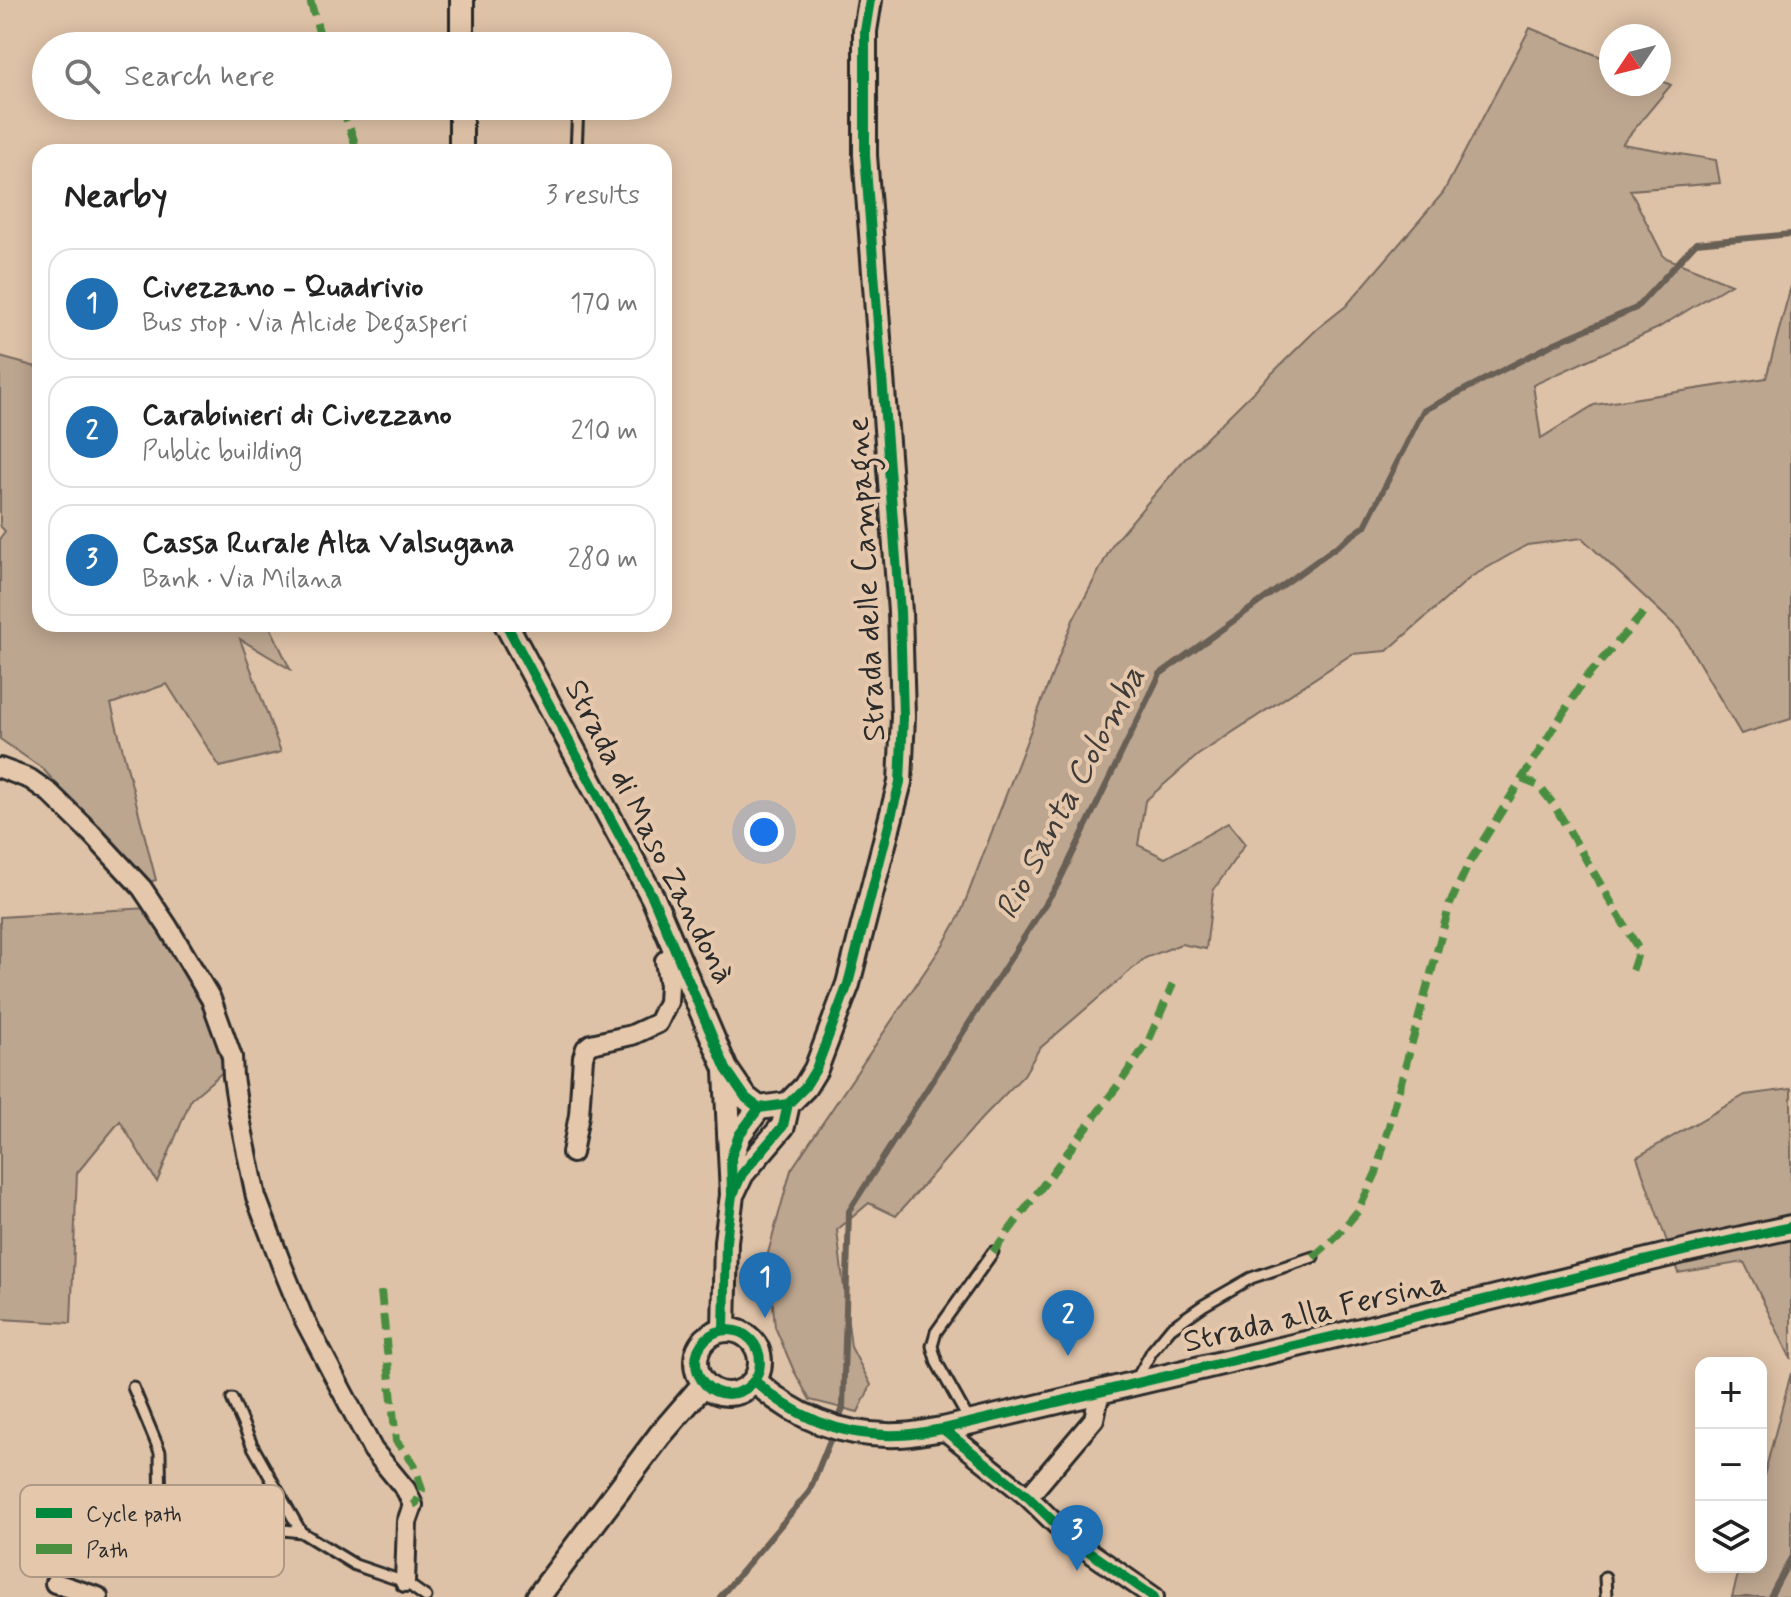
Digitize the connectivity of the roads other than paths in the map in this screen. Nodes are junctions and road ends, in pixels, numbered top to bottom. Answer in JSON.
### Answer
{"nodes":[{"id":1,"x":462,"y":0,"type":"edge"},
{"id":2,"x":870,"y":0,"type":"edge"},
{"id":3,"x":462,"y":32,"type":"edge"},
{"id":4,"x":461,"y":120,"type":"edge"},
{"id":5,"x":577,"y":120,"type":"edge"},
{"id":6,"x":461,"y":144,"type":"edge"},
{"id":7,"x":576,"y":144,"type":"edge"},
{"id":8,"x":510,"y":632,"type":"edge"},
{"id":9,"x":0,"y":768,"type":"edge"},
{"id":10,"x":677,"y":951,"type":"junction"},
{"id":11,"x":726,"y":1069,"type":"junction"},
{"id":12,"x":788,"y":1104,"type":"junction"},
{"id":13,"x":759,"y":1108,"type":"junction"},
{"id":14,"x":572,"y":1153,"type":"dead end"},
{"id":15,"x":758,"y":1154,"type":"junction"},
{"id":16,"x":731,"y":1157,"type":"junction"},
{"id":17,"x":732,"y":1195,"type":"junction"},
{"id":18,"x":1791,"y":1227,"type":"edge"},
{"id":19,"x":993,"y":1252,"type":"dead end"},
{"id":20,"x":1313,"y":1257,"type":"dead end"},
{"id":21,"x":724,"y":1329,"type":"junction"},
{"id":22,"x":755,"y":1381,"type":"junction"},
{"id":23,"x":1135,"y":1383,"type":"junction"},
{"id":24,"x":704,"y":1384,"type":"junction"},
{"id":25,"x":133,"y":1387,"type":"dead end"},
{"id":26,"x":1100,"y":1391,"type":"junction"},
{"id":27,"x":232,"y":1399,"type":"dead end"},
{"id":28,"x":970,"y":1422,"type":"junction"},
{"id":29,"x":943,"y":1429,"type":"junction"},
{"id":30,"x":160,"y":1485,"type":"edge"},
{"id":31,"x":275,"y":1485,"type":"edge"},
{"id":32,"x":1028,"y":1497,"type":"junction"},
{"id":33,"x":284,"y":1502,"type":"edge"},
{"id":34,"x":284,"y":1530,"type":"edge"},
{"id":35,"x":301,"y":1532,"type":"junction"},
{"id":36,"x":1605,"y":1577,"type":"dead end"},
{"id":37,"x":405,"y":1582,"type":"junction"},
{"id":38,"x":55,"y":1583,"type":"dead end"},
{"id":39,"x":1128,"y":1591,"type":"edge"},
{"id":40,"x":98,"y":1597,"type":"edge"},
{"id":41,"x":426,"y":1597,"type":"edge"},
{"id":42,"x":538,"y":1597,"type":"edge"},
{"id":43,"x":1154,"y":1597,"type":"edge"},
{"id":44,"x":1606,"y":1597,"type":"edge"}],
"edges":[{"from":1,"to":3,"type":"street"},
{"from":2,"to":12,"type":"street","name":"Strada delle Campagne"},
{"from":4,"to":6,"type":"street"},
{"from":5,"to":7,"type":"lane"},
{"from":8,"to":10,"type":"street","name":"Strada di Maso Zandonà"},
{"from":9,"to":37,"type":"street"},
{"from":10,"to":11,"type":"street","name":"Strada di Maso Zandonà"},
{"from":10,"to":14,"type":"street"},
{"from":11,"to":13,"type":"street","name":"Strada di Maso Zandonà"},
{"from":11,"to":16,"type":"street"},
{"from":12,"to":13,"type":"street"},
{"from":12,"to":15,"type":"street","name":"Strada delle Campagne"},
{"from":13,"to":15,"type":"street"},
{"from":13,"to":16,"type":"street"},
{"from":15,"to":17,"type":"street","name":"Strada delle Campagne"},
{"from":16,"to":17,"type":"street"},
{"from":17,"to":21,"type":"street"},
{"from":18,"to":23,"type":"street","name":"Strada alla Fersina"},
{"from":19,"to":28,"type":"lane"},
{"from":20,"to":23,"type":"lane"},
{"from":21,"to":22,"type":"street"},
{"from":21,"to":24,"type":"street"},
{"from":22,"to":24,"type":"street"},
{"from":22,"to":29,"type":"street","name":"Strada alla Fersina"},
{"from":23,"to":26,"type":"street","name":"Strada alla Fersina"},
{"from":24,"to":42,"type":"street"},
{"from":25,"to":30,"type":"lane"},
{"from":26,"to":28,"type":"street","name":"Strada alla Fersina"},
{"from":26,"to":32,"type":"street"},
{"from":27,"to":31,"type":"lane"},
{"from":28,"to":29,"type":"street","name":"Strada alla Fersina"},
{"from":29,"to":32,"type":"street"},
{"from":32,"to":39,"type":"street"},
{"from":33,"to":35,"type":"lane"},
{"from":34,"to":35,"type":"lane"},
{"from":35,"to":37,"type":"lane"},
{"from":36,"to":44,"type":"lane"},
{"from":37,"to":41,"type":"lane"},
{"from":38,"to":40,"type":"street"},
{"from":39,"to":43,"type":"street"}]}
